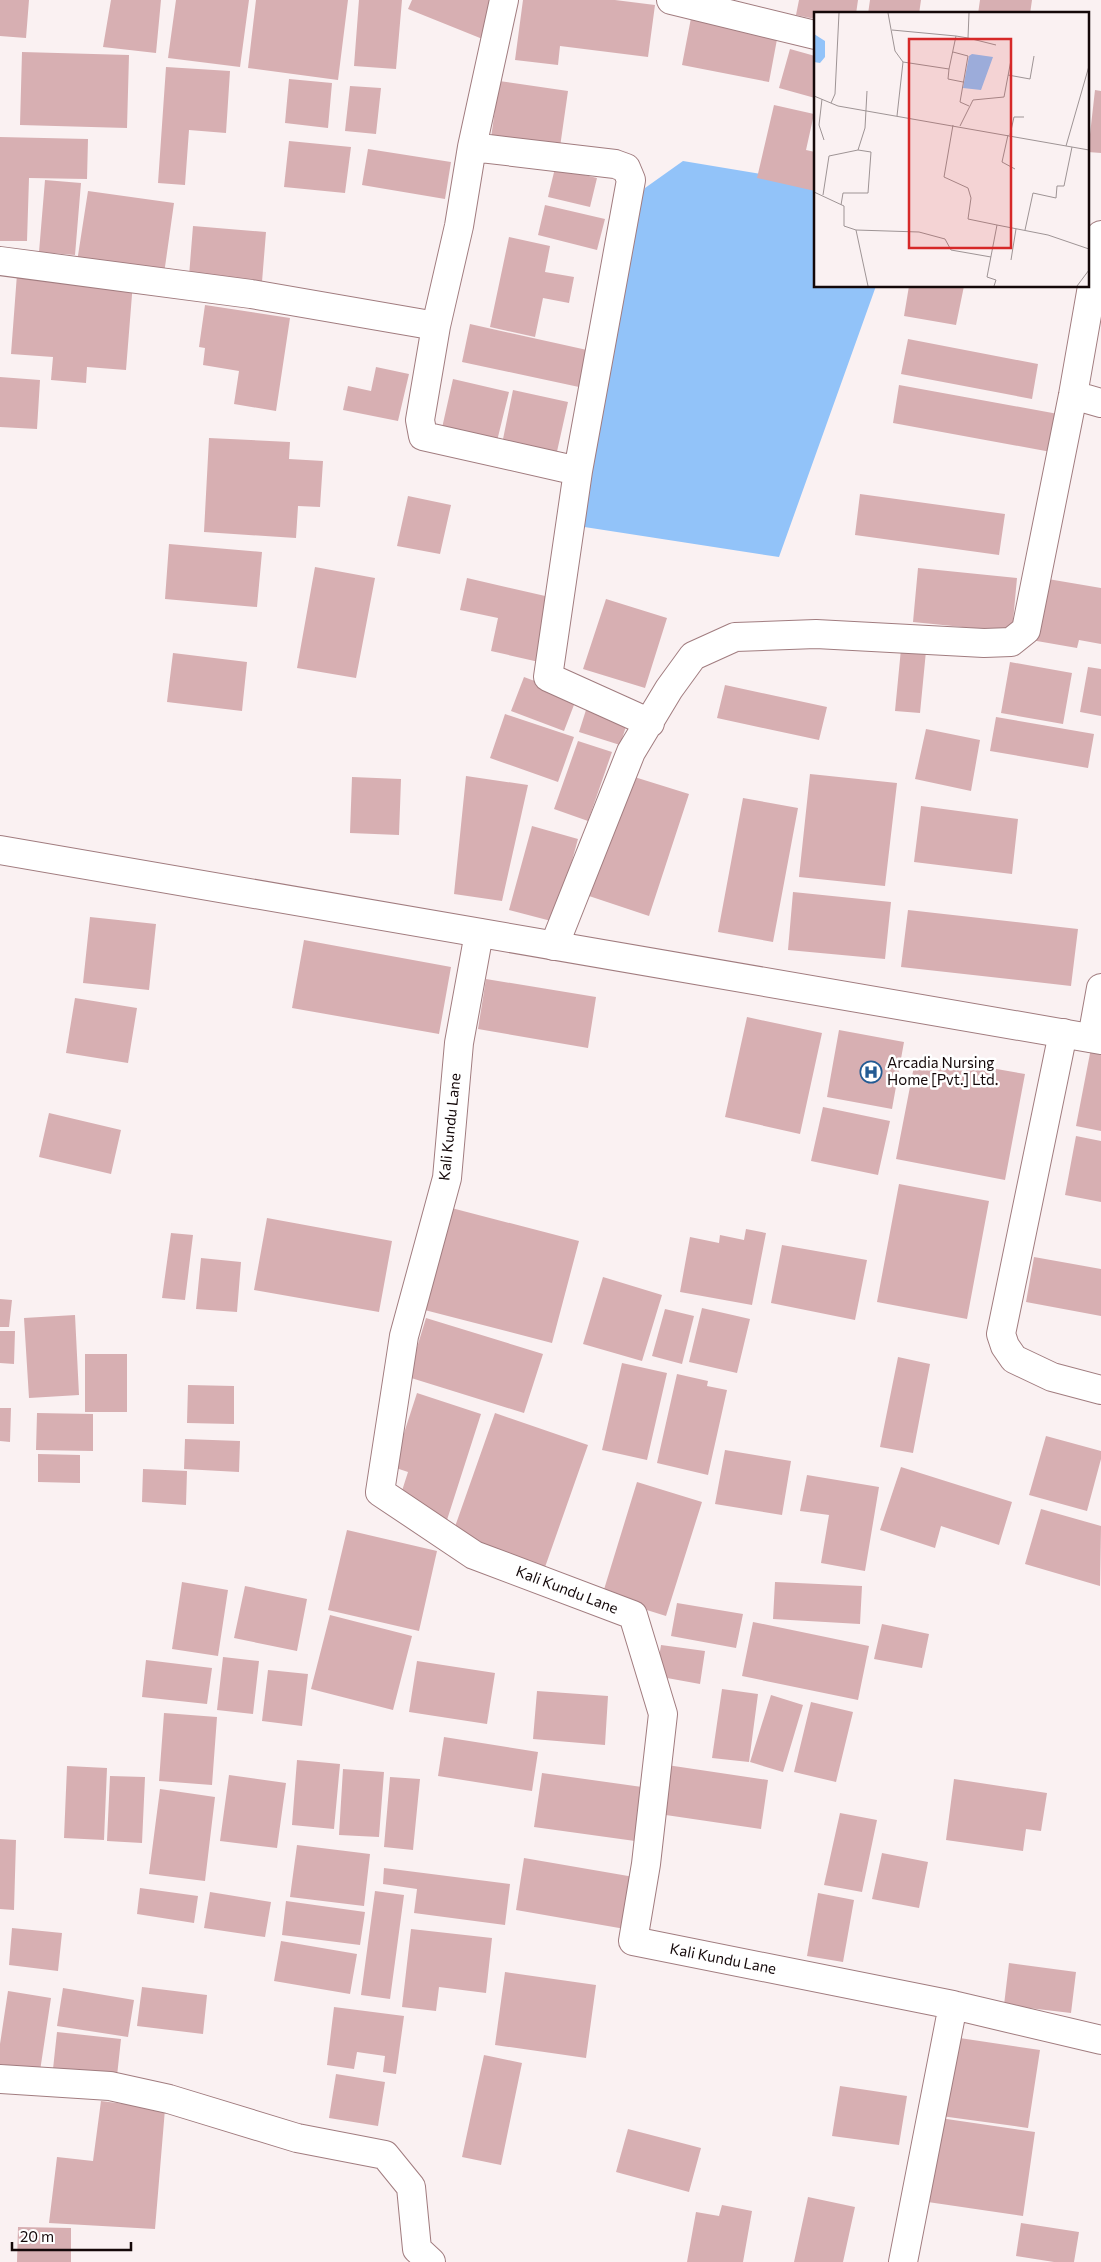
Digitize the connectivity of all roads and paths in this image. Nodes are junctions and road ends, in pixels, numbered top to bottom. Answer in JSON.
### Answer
{"nodes":[{"id":1,"x":504,"y":0,"type":"edge"},
{"id":2,"x":671,"y":0,"type":"edge"},
{"id":3,"x":814,"y":35,"type":"edge"},
{"id":4,"x":472,"y":147,"type":"junction"},
{"id":5,"x":1101,"y":235,"type":"edge"},
{"id":6,"x":0,"y":261,"type":"edge"},
{"id":7,"x":436,"y":326,"type":"junction"},
{"id":8,"x":1073,"y":395,"type":"junction"},
{"id":9,"x":1101,"y":403,"type":"edge"},
{"id":10,"x":578,"y":471,"type":"junction"},
{"id":11,"x":650,"y":723,"type":"junction"},
{"id":12,"x":0,"y":850,"type":"edge"},
{"id":13,"x":479,"y":932,"type":"junction"},
{"id":14,"x":554,"y":946,"type":"junction"},
{"id":15,"x":1101,"y":988,"type":"edge"},
{"id":16,"x":1064,"y":1033,"type":"junction"},
{"id":17,"x":1097,"y":1039,"type":"edge"},
{"id":18,"x":1101,"y":1390,"type":"edge"},
{"id":19,"x":953,"y":2006,"type":"junction"},
{"id":20,"x":1101,"y":2040,"type":"edge"},
{"id":21,"x":0,"y":2079,"type":"edge"},
{"id":22,"x":431,"y":2262,"type":"edge"},
{"id":23,"x":902,"y":2262,"type":"edge"}],
"edges":[{"from":1,"to":4,"type":"street"},
{"from":2,"to":3,"type":"street"},
{"from":4,"to":7,"type":"street"},
{"from":4,"to":10,"type":"street"},
{"from":5,"to":8,"type":"street"},
{"from":6,"to":7,"type":"street"},
{"from":7,"to":10,"type":"street"},
{"from":8,"to":9,"type":"street"},
{"from":8,"to":11,"type":"street"},
{"from":10,"to":11,"type":"street"},
{"from":11,"to":14,"type":"street"},
{"from":12,"to":13,"type":"street"},
{"from":13,"to":14,"type":"street"},
{"from":13,"to":19,"type":"street","name":"Kali Kundu Lane"},
{"from":14,"to":16,"type":"street"},
{"from":15,"to":17,"type":"street"},
{"from":16,"to":17,"type":"street"},
{"from":16,"to":18,"type":"street"},
{"from":19,"to":20,"type":"street"},
{"from":19,"to":23,"type":"street"},
{"from":21,"to":22,"type":"street"}]}
